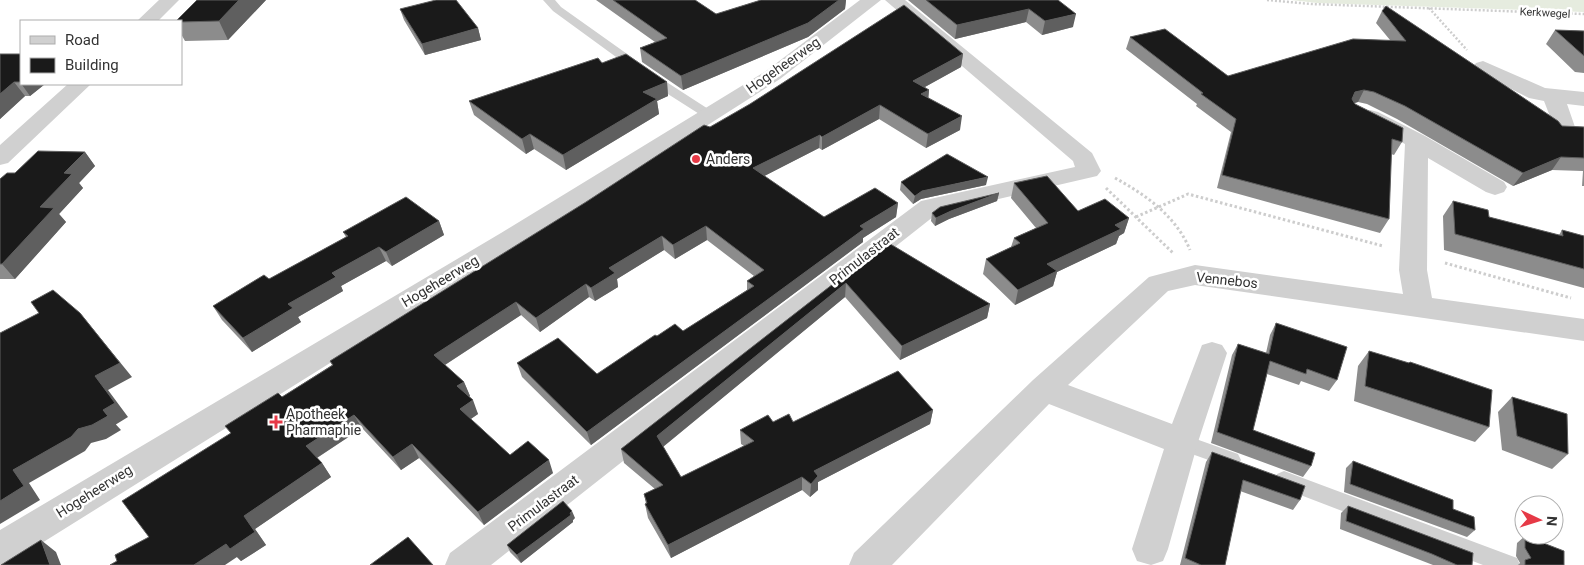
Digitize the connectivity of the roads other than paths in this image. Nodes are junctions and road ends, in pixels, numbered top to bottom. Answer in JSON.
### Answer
{"nodes":[{"id":1,"x":170,"y":0,"type":"edge"},
{"id":2,"x":549,"y":0,"type":"edge"},
{"id":3,"x":872,"y":0,"type":"edge"},
{"id":4,"x":894,"y":0,"type":"edge"},
{"id":5,"x":148,"y":20,"type":"edge"},
{"id":6,"x":1483,"y":67,"type":"road end"},
{"id":7,"x":79,"y":85,"type":"edge"},
{"id":8,"x":1553,"y":97,"type":"junction"},
{"id":9,"x":1584,"y":99,"type":"edge"},
{"id":10,"x":1358,"y":111,"type":"edge"},
{"id":11,"x":710,"y":114,"type":"junction"},
{"id":12,"x":1564,"y":127,"type":"edge"},
{"id":13,"x":1417,"y":141,"type":"junction"},
{"id":14,"x":0,"y":158,"type":"edge"},
{"id":15,"x":1495,"y":187,"type":"dead end"},
{"id":16,"x":1419,"y":306,"type":"junction"},
{"id":17,"x":1584,"y":330,"type":"edge"},
{"id":18,"x":1212,"y":353,"type":"dead end"},
{"id":19,"x":1044,"y":389,"type":"junction"},
{"id":20,"x":1182,"y":442,"type":"junction"},
{"id":21,"x":0,"y":549,"type":"edge"},
{"id":22,"x":1150,"y":549,"type":"dead end"},
{"id":23,"x":463,"y":565,"type":"edge"},
{"id":24,"x":867,"y":565,"type":"edge"},
{"id":25,"x":1509,"y":565,"type":"edge"}],
"edges":[{"from":1,"to":5,"type":"street"},
{"from":2,"to":11,"type":"lane"},
{"from":3,"to":11,"type":"street","name":"Hogeheerweg"},
{"from":4,"to":23,"type":"street","name":"Primulastraat"},
{"from":6,"to":8,"type":"street"},
{"from":7,"to":14,"type":"street"},
{"from":8,"to":9,"type":"street"},
{"from":8,"to":12,"type":"street"},
{"from":10,"to":13,"type":"street"},
{"from":11,"to":21,"type":"street","name":"Hogeheerweg"},
{"from":13,"to":15,"type":"street"},
{"from":13,"to":16,"type":"street"},
{"from":16,"to":17,"type":"street","name":"Vennebos"},
{"from":16,"to":19,"type":"street","name":"Vennebos"},
{"from":18,"to":20,"type":"street"},
{"from":19,"to":20,"type":"street"},
{"from":19,"to":24,"type":"street","name":"Vennebos"},
{"from":20,"to":22,"type":"street"},
{"from":20,"to":25,"type":"lane"}]}
